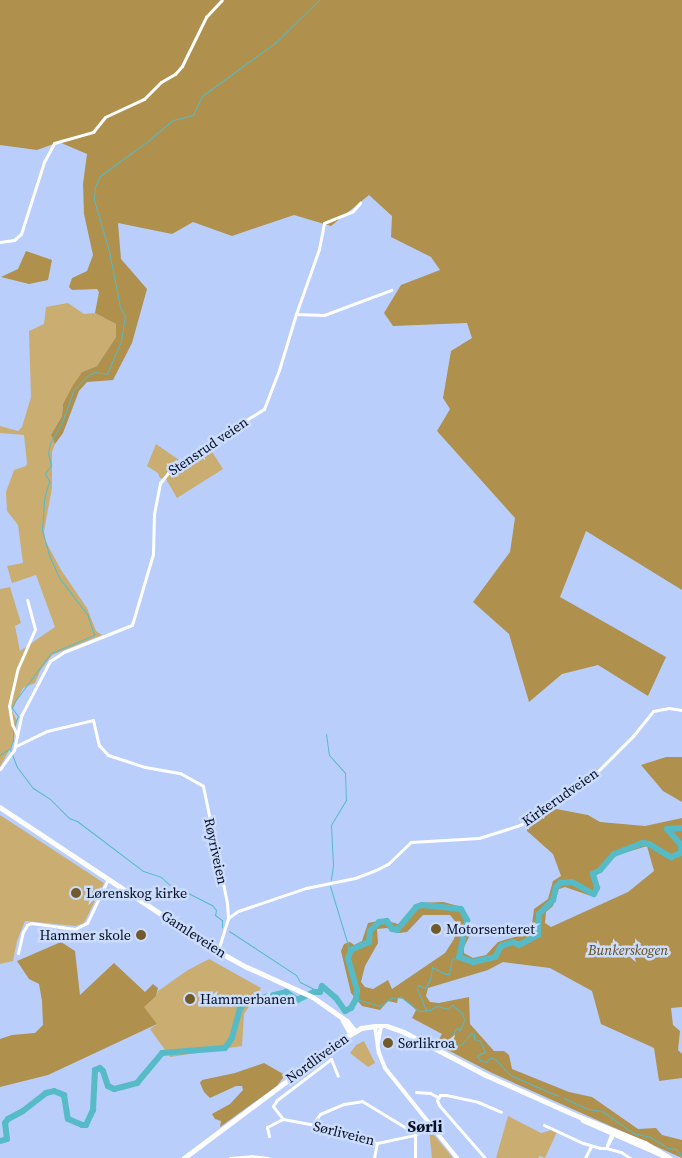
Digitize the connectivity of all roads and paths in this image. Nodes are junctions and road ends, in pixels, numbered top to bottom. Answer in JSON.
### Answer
{"nodes":[{"id":1,"x":222,"y":0,"type":"edge"},
{"id":2,"x":360,"y":203,"type":"dead end"},
{"id":3,"x":0,"y":242,"type":"edge"},
{"id":4,"x":391,"y":290,"type":"dead end"},
{"id":5,"x":296,"y":314,"type":"junction"},
{"id":6,"x":26,"y":600,"type":"dead end"},
{"id":7,"x":682,"y":710,"type":"edge"},
{"id":8,"x":18,"y":736,"type":"junction"},
{"id":9,"x":16,"y":746,"type":"junction"},
{"id":10,"x":0,"y":768,"type":"edge"},
{"id":11,"x":0,"y":807,"type":"edge"},
{"id":12,"x":108,"y":879,"type":"junction"},
{"id":13,"x":228,"y":918,"type":"junction"},
{"id":14,"x":218,"y":951,"type":"junction"},
{"id":15,"x":18,"y":953,"type":"dead end"},
{"id":16,"x":378,"y":1026,"type":"junction"},
{"id":17,"x":353,"y":1032,"type":"junction"},
{"id":18,"x":338,"y":1076,"type":"dead end"},
{"id":19,"x":416,"y":1092,"type":"dead end"},
{"id":20,"x":438,"y":1097,"type":"junction"},
{"id":21,"x":501,"y":1112,"type":"dead end"},
{"id":22,"x":283,"y":1119,"type":"junction"},
{"id":23,"x":314,"y":1124,"type":"junction"},
{"id":24,"x":430,"y":1124,"type":"junction"},
{"id":25,"x":544,"y":1125,"type":"dead end"},
{"id":26,"x":613,"y":1132,"type":"junction"},
{"id":27,"x":415,"y":1135,"type":"junction"},
{"id":28,"x":269,"y":1136,"type":"dead end"},
{"id":29,"x":377,"y":1143,"type":"junction"},
{"id":30,"x":591,"y":1146,"type":"junction"},
{"id":31,"x":607,"y":1146,"type":"junction"},
{"id":32,"x":184,"y":1158,"type":"edge"},
{"id":33,"x":230,"y":1158,"type":"edge"},
{"id":34,"x":268,"y":1158,"type":"edge"},
{"id":35,"x":374,"y":1158,"type":"edge"},
{"id":36,"x":415,"y":1158,"type":"edge"},
{"id":37,"x":458,"y":1158,"type":"edge"},
{"id":38,"x":485,"y":1158,"type":"edge"},
{"id":39,"x":585,"y":1158,"type":"edge"},
{"id":40,"x":630,"y":1158,"type":"edge"},
{"id":41,"x":670,"y":1158,"type":"edge"}],
"edges":[{"from":1,"to":3,"type":"street"},
{"from":2,"to":5,"type":"street","name":"Stensrud veien"},
{"from":4,"to":5,"type":"street"},
{"from":5,"to":8,"type":"street","name":"Stensrud veien"},
{"from":6,"to":8,"type":"street"},
{"from":7,"to":13,"type":"street","name":"Kirkerudveien"},
{"from":8,"to":9,"type":"street","name":"Stensrud veien"},
{"from":9,"to":10,"type":"street","name":"Stensrud veien"},
{"from":9,"to":13,"type":"street","name":"Røyriveien"},
{"from":11,"to":12,"type":"main road","name":"Gamleveien"},
{"from":12,"to":14,"type":"main road","name":"Gamleveien"},
{"from":12,"to":15,"type":"street"},
{"from":13,"to":14,"type":"street"},
{"from":14,"to":17,"type":"main road","name":"Gamleveien"},
{"from":16,"to":17,"type":"main road","name":"Nordliveien"},
{"from":16,"to":24,"type":"street"},
{"from":16,"to":26,"type":"main road","name":"Nordliveien"},
{"from":17,"to":32,"type":"main road","name":"Nordliveien"},
{"from":18,"to":22,"type":"street"},
{"from":19,"to":20,"type":"street"},
{"from":20,"to":21,"type":"street"},
{"from":20,"to":38,"type":"street"},
{"from":22,"to":23,"type":"street","name":"Sørliveien"},
{"from":22,"to":28,"type":"street"},
{"from":23,"to":27,"type":"street"},
{"from":23,"to":29,"type":"street","name":"Sørliveien"},
{"from":24,"to":27,"type":"street","name":"Sørliveien"},
{"from":24,"to":37,"type":"street"},
{"from":25,"to":30,"type":"street"},
{"from":26,"to":31,"type":"street"},
{"from":26,"to":41,"type":"main road","name":"Nordliveien"},
{"from":27,"to":29,"type":"street","name":"Sørliveien"},
{"from":27,"to":36,"type":"street"},
{"from":29,"to":35,"type":"street"},
{"from":30,"to":31,"type":"street"},
{"from":30,"to":39,"type":"street"},
{"from":31,"to":40,"type":"street"},
{"from":33,"to":34,"type":"street"}]}
